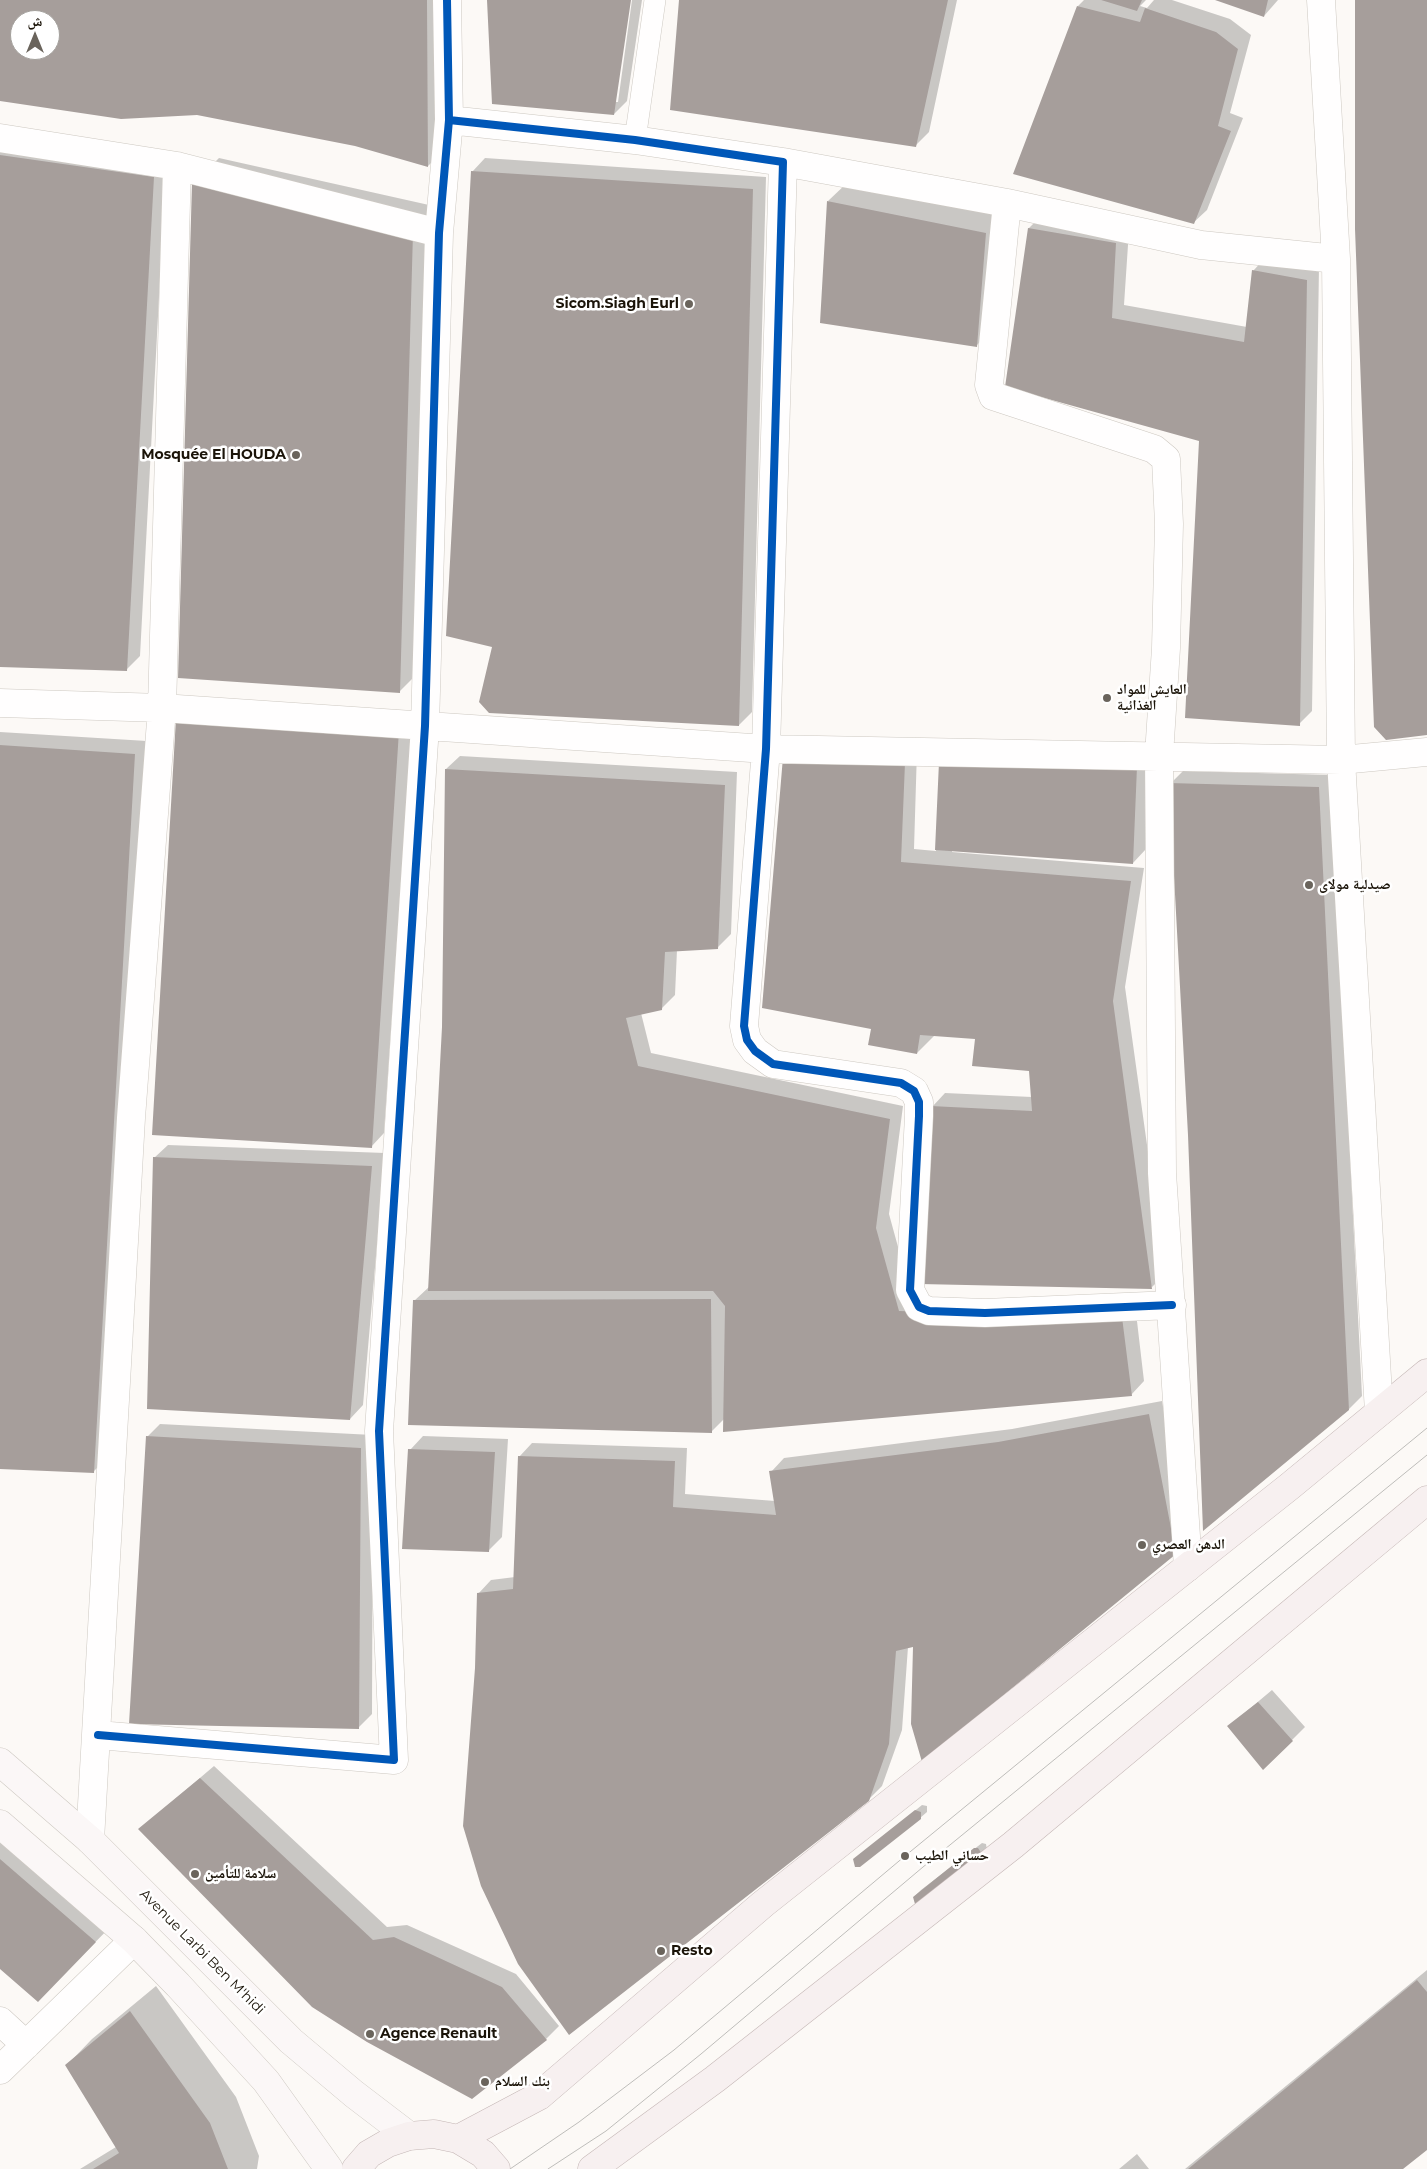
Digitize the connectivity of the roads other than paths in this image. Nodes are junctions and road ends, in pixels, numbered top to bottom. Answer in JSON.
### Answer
{"nodes":[{"id":1,"x":447,"y":0,"type":"edge"},
{"id":2,"x":655,"y":0,"type":"edge"},
{"id":3,"x":1321,"y":0,"type":"edge"},
{"id":4,"x":449,"y":120,"type":"junction"},
{"id":5,"x":0,"y":138,"type":"edge"},
{"id":6,"x":635,"y":140,"type":"junction"},
{"id":7,"x":783,"y":162,"type":"junction"},
{"id":8,"x":177,"y":166,"type":"junction"},
{"id":9,"x":1007,"y":203,"type":"junction"},
{"id":10,"x":439,"y":233,"type":"junction"},
{"id":11,"x":1336,"y":259,"type":"junction"},
{"id":12,"x":0,"y":703,"type":"edge"},
{"id":13,"x":162,"y":708,"type":"junction"},
{"id":14,"x":425,"y":726,"type":"junction"},
{"id":15,"x":766,"y":749,"type":"junction"},
{"id":16,"x":1427,"y":752,"type":"edge"},
{"id":17,"x":1159,"y":755,"type":"junction"},
{"id":18,"x":1341,"y":760,"type":"junction"},
{"id":19,"x":1172,"y":1304,"type":"junction"},
{"id":20,"x":1427,"y":1373,"type":"edge"},
{"id":21,"x":1379,"y":1412,"type":"junction"},
{"id":22,"x":1426,"y":1503,"type":"edge"},
{"id":23,"x":1188,"y":1567,"type":"junction"},
{"id":24,"x":98,"y":1735,"type":"junction"},
{"id":25,"x":0,"y":1762,"type":"edge"},
{"id":26,"x":0,"y":1824,"type":"edge"},
{"id":27,"x":90,"y":1840,"type":"junction"},
{"id":28,"x":134,"y":1940,"type":"junction"},
{"id":29,"x":0,"y":2021,"type":"edge"},
{"id":30,"x":26,"y":2045,"type":"junction"},
{"id":31,"x":0,"y":2070,"type":"edge"},
{"id":32,"x":409,"y":2136,"type":"junction"},
{"id":33,"x":458,"y":2139,"type":"junction"},
{"id":34,"x":330,"y":2169,"type":"edge"},
{"id":35,"x":356,"y":2169,"type":"edge"},
{"id":36,"x":496,"y":2169,"type":"edge"},
{"id":37,"x":592,"y":2169,"type":"edge"}],
"edges":[{"from":1,"to":4,"type":"street"},
{"from":2,"to":6,"type":"lane"},
{"from":3,"to":11,"type":"street"},
{"from":4,"to":6,"type":"street"},
{"from":4,"to":10,"type":"street"},
{"from":5,"to":8,"type":"street"},
{"from":6,"to":7,"type":"street"},
{"from":7,"to":9,"type":"street"},
{"from":7,"to":15,"type":"street"},
{"from":8,"to":10,"type":"street"},
{"from":8,"to":13,"type":"street"},
{"from":9,"to":11,"type":"street"},
{"from":9,"to":17,"type":"street"},
{"from":10,"to":14,"type":"street"},
{"from":11,"to":18,"type":"street"},
{"from":12,"to":13,"type":"street"},
{"from":13,"to":14,"type":"street"},
{"from":13,"to":24,"type":"street"},
{"from":14,"to":15,"type":"street"},
{"from":14,"to":24,"type":"street"},
{"from":15,"to":17,"type":"street"},
{"from":15,"to":19,"type":"street"},
{"from":16,"to":18,"type":"street"},
{"from":17,"to":18,"type":"street"},
{"from":17,"to":19,"type":"street"},
{"from":18,"to":21,"type":"street"},
{"from":19,"to":23,"type":"street"},
{"from":20,"to":21,"type":"main road"},
{"from":21,"to":23,"type":"main road"},
{"from":22,"to":37,"type":"main road"},
{"from":23,"to":33,"type":"main road"},
{"from":24,"to":27,"type":"street"},
{"from":25,"to":27,"type":"main road","name":"Avenue Larbi Ben M'hidi"},
{"from":26,"to":28,"type":"main road"},
{"from":27,"to":32,"type":"main road","name":"Avenue Larbi Ben M'hidi"},
{"from":28,"to":30,"type":"street"},
{"from":28,"to":34,"type":"main road"},
{"from":29,"to":30,"type":"street"},
{"from":30,"to":31,"type":"street"},
{"from":32,"to":33,"type":"main road"},
{"from":32,"to":35,"type":"main road"},
{"from":33,"to":36,"type":"main road"}]}
